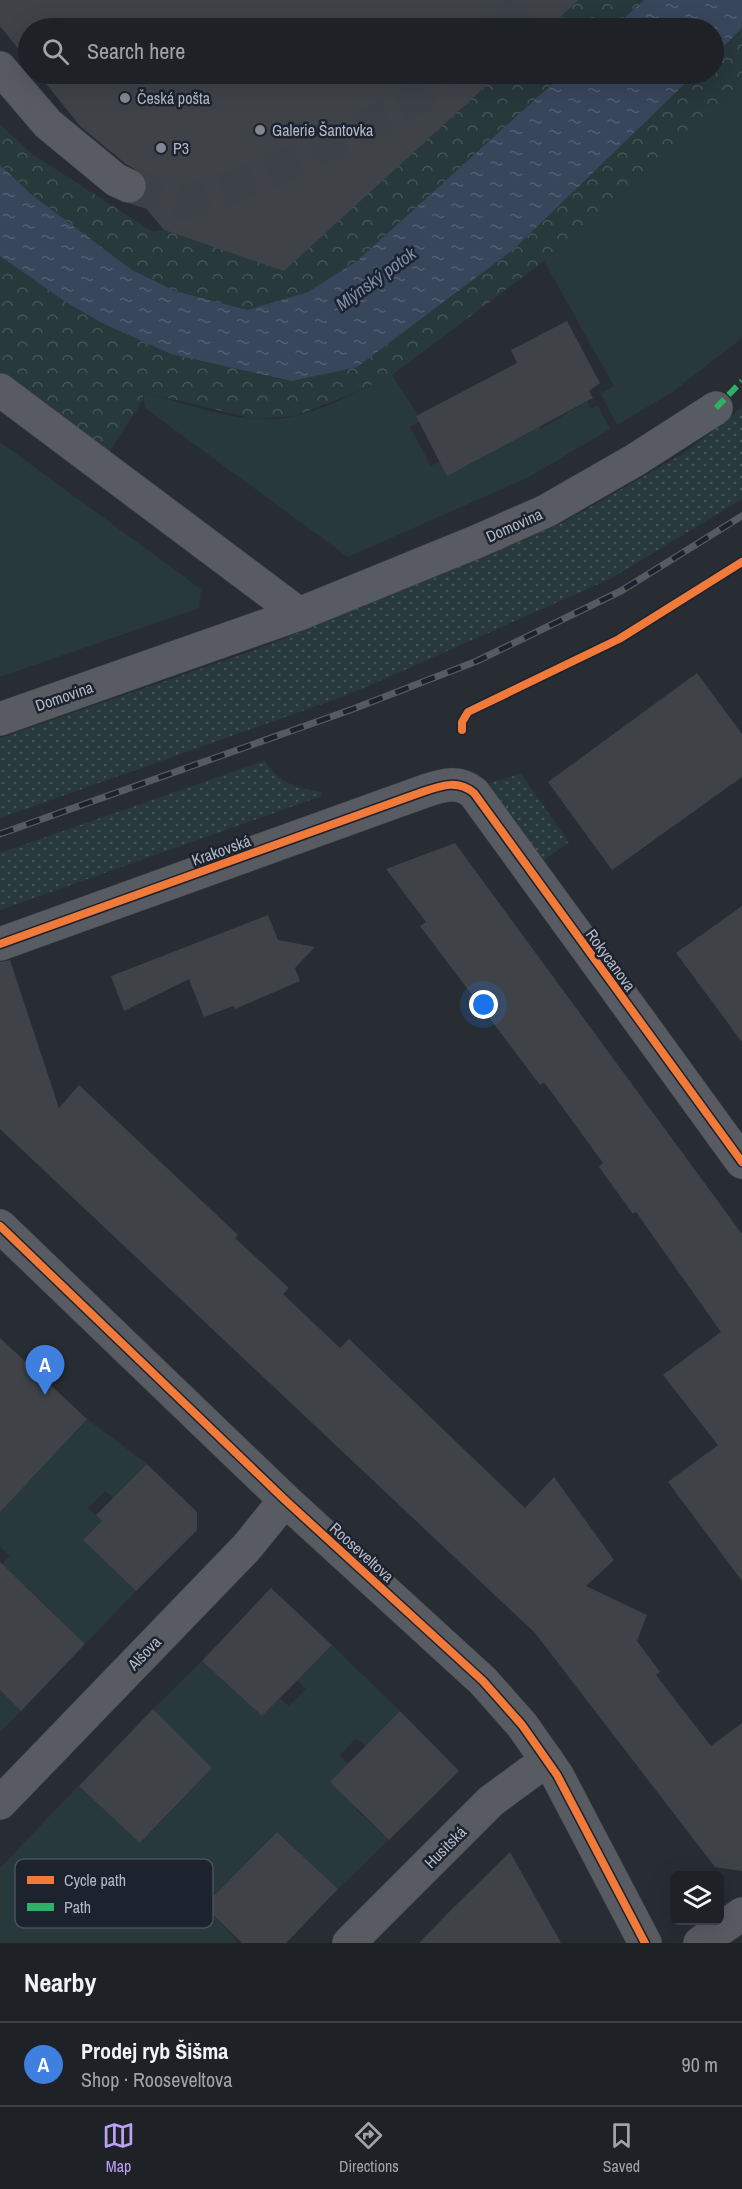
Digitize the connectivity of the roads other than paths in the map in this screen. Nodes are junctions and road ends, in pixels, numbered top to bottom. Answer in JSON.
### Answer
{"nodes":[{"id":1,"x":0,"y":68,"type":"edge"},
{"id":2,"x":129,"y":186,"type":"tunnel mouth"},
{"id":3,"x":0,"y":390,"type":"edge"},
{"id":4,"x":716,"y":408,"type":"dead end"},
{"id":5,"x":299,"y":614,"type":"junction"},
{"id":6,"x":0,"y":719,"type":"edge"},
{"id":7,"x":452,"y":784,"type":"joint"},
{"id":8,"x":0,"y":944,"type":"edge"},
{"id":9,"x":742,"y":1162,"type":"edge"},
{"id":10,"x":0,"y":1227,"type":"edge"},
{"id":11,"x":285,"y":1500,"type":"junction"},
{"id":12,"x":547,"y":1760,"type":"junction"},
{"id":13,"x":0,"y":1803,"type":"edge"},
{"id":14,"x":742,"y":1914,"type":"edge"},
{"id":15,"x":349,"y":1943,"type":"edge"},
{"id":16,"x":645,"y":1943,"type":"edge"},
{"id":17,"x":700,"y":1943,"type":"edge"}],
"edges":[{"from":1,"to":2,"type":"street"},
{"from":3,"to":5,"type":"street"},
{"from":4,"to":5,"type":"street","name":"Domovina"},
{"from":5,"to":6,"type":"street","name":"Domovina"},
{"from":7,"to":8,"type":"street","name":"Krakovská"},
{"from":7,"to":9,"type":"street","name":"Rokycanova"},
{"from":10,"to":11,"type":"street","name":"Rooseveltova"},
{"from":11,"to":12,"type":"street","name":"Rooseveltova"},
{"from":11,"to":13,"type":"street","name":"Alšova"},
{"from":12,"to":15,"type":"street","name":"Husitská"},
{"from":12,"to":16,"type":"street","name":"Rooseveltova"},
{"from":14,"to":17,"type":"street"}]}
